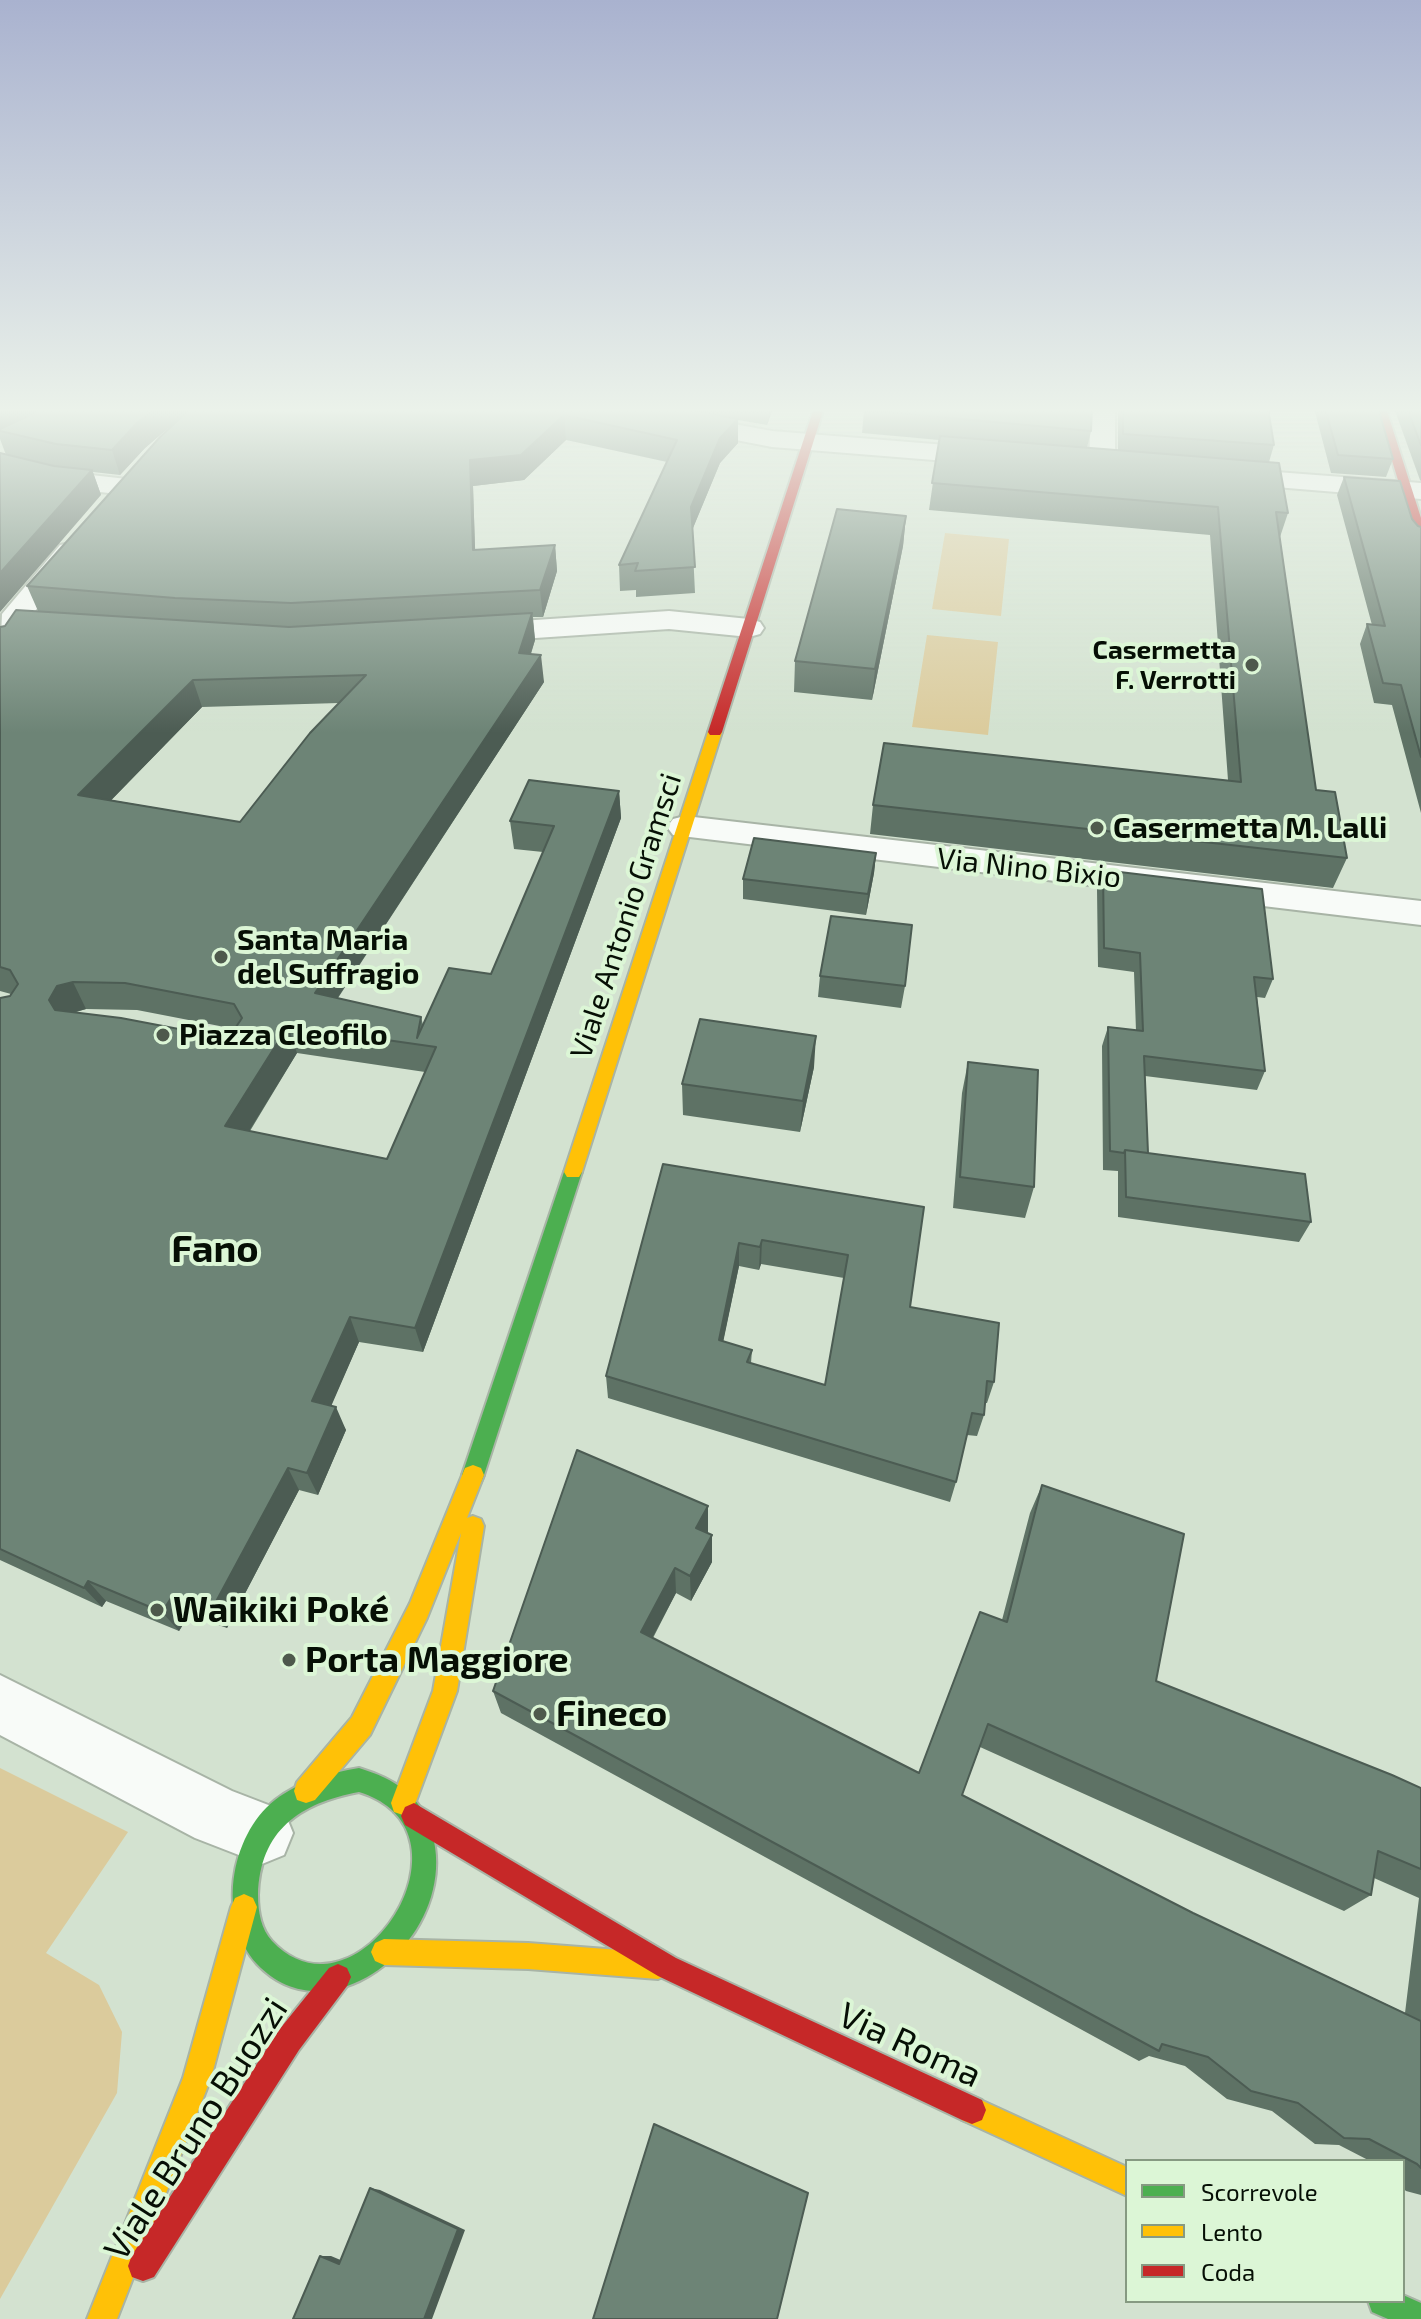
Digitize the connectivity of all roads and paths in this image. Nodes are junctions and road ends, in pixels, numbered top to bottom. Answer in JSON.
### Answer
{"nodes":[{"id":1,"x":103,"y":516,"type":"edge"},
{"id":2,"x":784,"y":516,"type":"edge"},
{"id":3,"x":1417,"y":516,"type":"edge"},
{"id":4,"x":1421,"y":536,"type":"edge"},
{"id":5,"x":45,"y":625,"type":"edge"},
{"id":6,"x":749,"y":628,"type":"junction"},
{"id":7,"x":6,"y":634,"type":"edge"},
{"id":8,"x":452,"y":634,"type":"edge"},
{"id":9,"x":685,"y":827,"type":"junction"},
{"id":10,"x":1421,"y":913,"type":"edge"},
{"id":11,"x":487,"y":1440,"type":"junction"},
{"id":12,"x":0,"y":1704,"type":"edge"},
{"id":13,"x":306,"y":1791,"type":"junction"},
{"id":14,"x":409,"y":1809,"type":"junction"},
{"id":15,"x":262,"y":1833,"type":"junction"},
{"id":16,"x":244,"y":1907,"type":"junction"},
{"id":17,"x":384,"y":1952,"type":"junction"},
{"id":18,"x":667,"y":1967,"type":"junction"},
{"id":19,"x":338,"y":1977,"type":"junction"},
{"id":20,"x":1125,"y":2181,"type":"edge"},
{"id":21,"x":1387,"y":2303,"type":"edge"},
{"id":22,"x":102,"y":2319,"type":"edge"},
{"id":23,"x":110,"y":2319,"type":"edge"},
{"id":24,"x":1421,"y":2319,"type":"edge"}],
"edges":[{"from":1,"to":7,"type":"street"},
{"from":2,"to":6,"type":"main road","name":"Viale Antonio Gramsci"},
{"from":3,"to":4,"type":"main road"},
{"from":5,"to":7,"type":"street"},
{"from":6,"to":8,"type":"street"},
{"from":6,"to":9,"type":"main road","name":"Viale Antonio Gramsci"},
{"from":9,"to":10,"type":"street","name":"Via Nino Bixio"},
{"from":9,"to":11,"type":"main road","name":"Viale Antonio Gramsci"},
{"from":11,"to":13,"type":"main road","name":"Viale Antonio Gramsci"},
{"from":11,"to":14,"type":"main road","name":"Viale Antonio Gramsci"},
{"from":12,"to":15,"type":"street"},
{"from":13,"to":14,"type":"main road"},
{"from":13,"to":15,"type":"main road"},
{"from":14,"to":17,"type":"main road"},
{"from":14,"to":18,"type":"main road","name":"Via Roma"},
{"from":15,"to":16,"type":"main road"},
{"from":16,"to":19,"type":"main road"},
{"from":16,"to":22,"type":"main road","name":"Viale Bruno Buozzi"},
{"from":17,"to":18,"type":"main road","name":"Via Roma"},
{"from":17,"to":19,"type":"main road"},
{"from":18,"to":20,"type":"main road","name":"Via Roma"},
{"from":19,"to":23,"type":"main road","name":"Viale Bruno Buozzi"},
{"from":21,"to":24,"type":"main road"}]}
